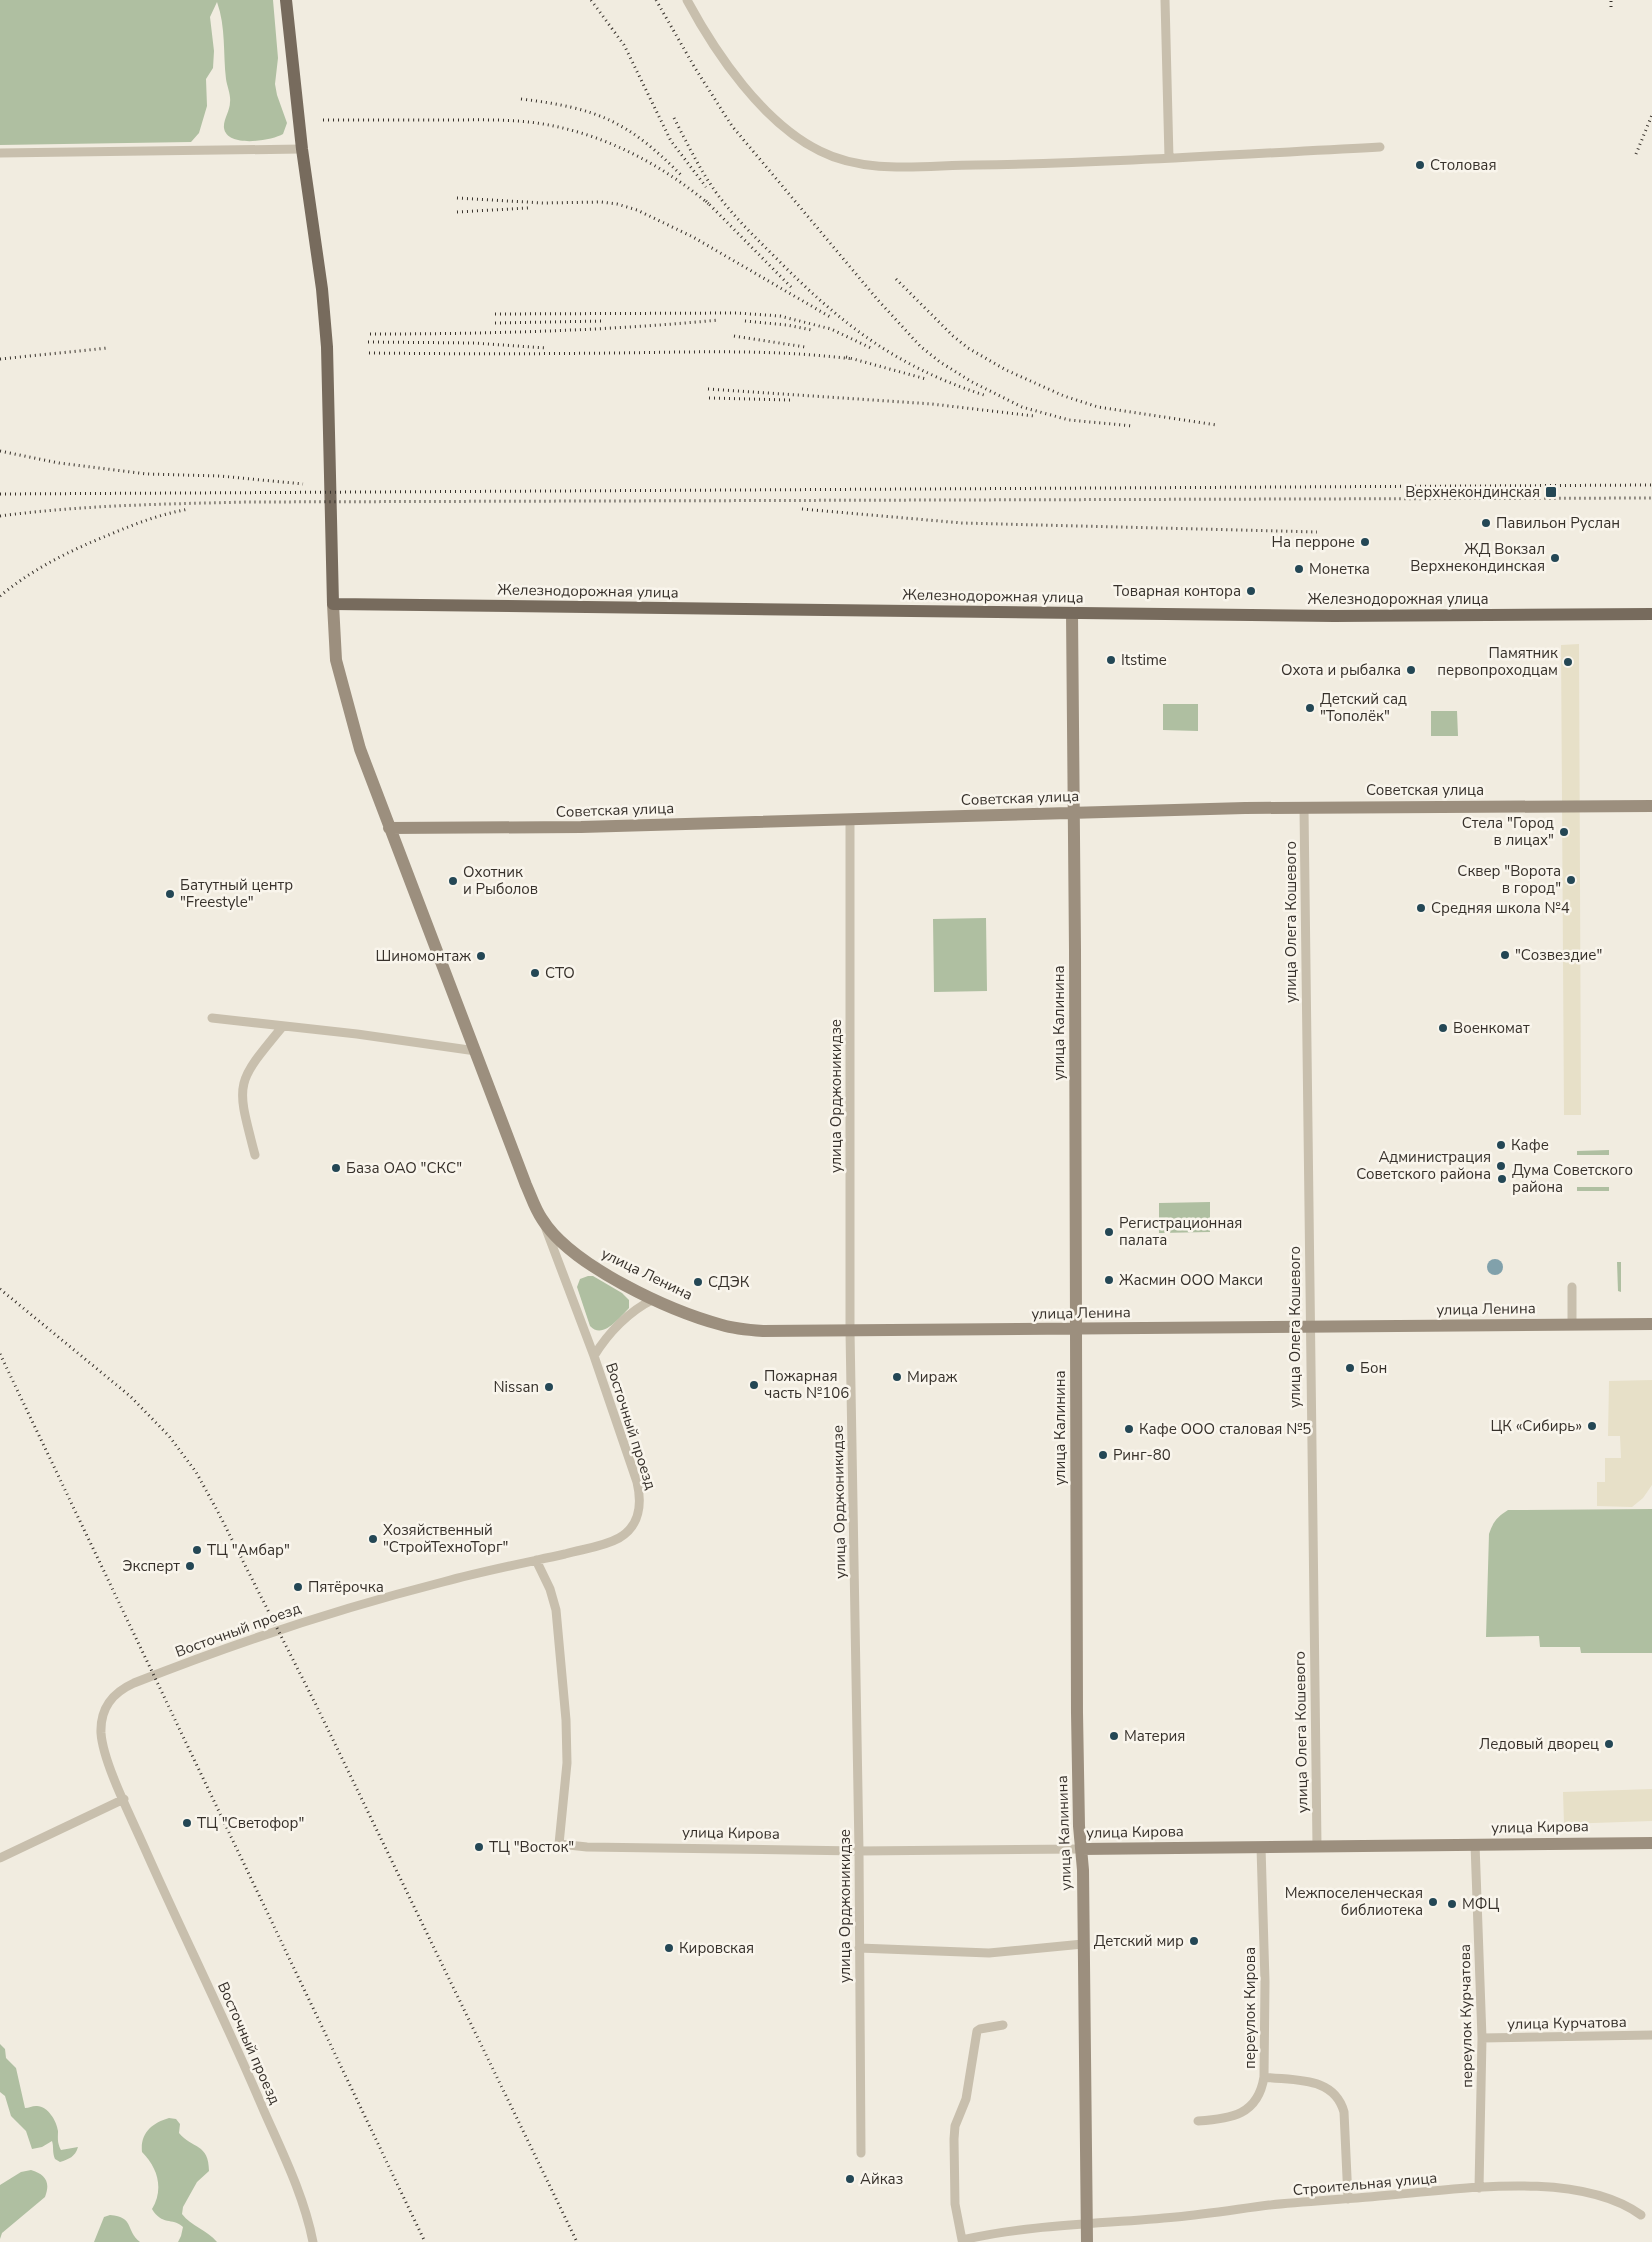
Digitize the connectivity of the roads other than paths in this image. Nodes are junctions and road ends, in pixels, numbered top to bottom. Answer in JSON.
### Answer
{"nodes":[{"id":1,"x":286,"y":0,"type":"edge"},
{"id":2,"x":687,"y":0,"type":"edge"},
{"id":3,"x":1165,"y":0,"type":"edge"},
{"id":4,"x":1380,"y":147,"type":"dead end"},
{"id":5,"x":302,"y":149,"type":"junction"},
{"id":6,"x":0,"y":153,"type":"edge"},
{"id":7,"x":1169,"y":158,"type":"junction"},
{"id":8,"x":334,"y":604,"type":"junction"},
{"id":9,"x":1072,"y":613,"type":"junction"},
{"id":10,"x":1652,"y":614,"type":"edge"},
{"id":11,"x":1652,"y":806,"type":"edge"},
{"id":12,"x":1304,"y":808,"type":"junction"},
{"id":13,"x":1074,"y":812,"type":"junction"},
{"id":14,"x":850,"y":820,"type":"junction"},
{"id":15,"x":389,"y":828,"type":"junction"},
{"id":16,"x":212,"y":1018,"type":"dead end"},
{"id":17,"x":283,"y":1026,"type":"junction"},
{"id":18,"x":476,"y":1051,"type":"junction"},
{"id":19,"x":255,"y":1155,"type":"dead end"},
{"id":20,"x":542,"y":1220,"type":"junction"},
{"id":21,"x":1572,"y":1287,"type":"dead end"},
{"id":22,"x":654,"y":1299,"type":"junction"},
{"id":23,"x":1572,"y":1324,"type":"junction"},
{"id":24,"x":1652,"y":1324,"type":"edge"},
{"id":25,"x":1309,"y":1327,"type":"junction"},
{"id":26,"x":1076,"y":1330,"type":"junction"},
{"id":27,"x":850,"y":1331,"type":"junction"},
{"id":28,"x":594,"y":1356,"type":"junction"},
{"id":29,"x":536,"y":1560,"type":"junction"},
{"id":30,"x":124,"y":1800,"type":"junction"},
{"id":31,"x":1652,"y":1842,"type":"edge"},
{"id":32,"x":1475,"y":1844,"type":"junction"},
{"id":33,"x":1261,"y":1846,"type":"junction"},
{"id":34,"x":1317,"y":1846,"type":"junction"},
{"id":35,"x":1081,"y":1849,"type":"junction"},
{"id":36,"x":859,"y":1851,"type":"junction"},
{"id":37,"x":0,"y":1858,"type":"edge"},
{"id":38,"x":1083,"y":1944,"type":"junction"},
{"id":39,"x":859,"y":1948,"type":"junction"},
{"id":40,"x":1003,"y":2025,"type":"dead end"},
{"id":41,"x":1652,"y":2035,"type":"edge"},
{"id":42,"x":1482,"y":2038,"type":"junction"},
{"id":43,"x":1264,"y":2077,"type":"junction"},
{"id":44,"x":1198,"y":2121,"type":"dead end"},
{"id":45,"x":861,"y":2153,"type":"dead end"},
{"id":46,"x":1479,"y":2188,"type":"junction"},
{"id":47,"x":1348,"y":2199,"type":"junction"},
{"id":48,"x":1641,"y":2215,"type":"dead end"},
{"id":49,"x":1087,"y":2224,"type":"junction"},
{"id":50,"x":313,"y":2242,"type":"edge"},
{"id":51,"x":1087,"y":2242,"type":"edge"}],
"edges":[{"from":1,"to":5,"type":"main road"},
{"from":2,"to":7,"type":"street"},
{"from":3,"to":7,"type":"street"},
{"from":4,"to":7,"type":"street"},
{"from":5,"to":6,"type":"street"},
{"from":5,"to":8,"type":"main road"},
{"from":8,"to":9,"type":"main road","name":"Железнодорожная улица"},
{"from":8,"to":15,"type":"street","name":"улица Ленина"},
{"from":9,"to":10,"type":"main road","name":"Железнодорожная улица"},
{"from":9,"to":13,"type":"street","name":"улица Калинина"},
{"from":11,"to":12,"type":"street","name":"Советская улица"},
{"from":12,"to":13,"type":"street","name":"Советская улица"},
{"from":12,"to":25,"type":"street","name":"улица Олега Кошевого"},
{"from":13,"to":14,"type":"street","name":"Советская улица"},
{"from":13,"to":26,"type":"street","name":"улица Калинина"},
{"from":14,"to":15,"type":"street","name":"Советская улица"},
{"from":14,"to":27,"type":"street","name":"улица Орджоникидзе"},
{"from":15,"to":18,"type":"street","name":"улица Ленина"},
{"from":16,"to":17,"type":"street"},
{"from":17,"to":18,"type":"street"},
{"from":17,"to":19,"type":"street"},
{"from":18,"to":20,"type":"street","name":"улица Ленина"},
{"from":20,"to":22,"type":"street","name":"улица Ленина"},
{"from":20,"to":28,"type":"street","name":"Восточный проезд"},
{"from":21,"to":23,"type":"street"},
{"from":22,"to":27,"type":"street","name":"улица Ленина"},
{"from":22,"to":28,"type":"street"},
{"from":23,"to":24,"type":"street","name":"улица Ленина"},
{"from":23,"to":25,"type":"street","name":"улица Ленина"},
{"from":25,"to":26,"type":"street","name":"улица Ленина"},
{"from":25,"to":34,"type":"street","name":"улица Олега Кошевого"},
{"from":26,"to":27,"type":"street","name":"улица Ленина"},
{"from":26,"to":35,"type":"street","name":"улица Калинина"},
{"from":27,"to":36,"type":"street","name":"улица Орджоникидзе"},
{"from":28,"to":29,"type":"street","name":"Восточный проезд"},
{"from":29,"to":30,"type":"street","name":"Восточный проезд"},
{"from":29,"to":36,"type":"street","name":"улица Кирова"},
{"from":30,"to":37,"type":"street"},
{"from":30,"to":50,"type":"street","name":"Восточный проезд"},
{"from":31,"to":32,"type":"street","name":"улица Кирова"},
{"from":32,"to":34,"type":"street","name":"улица Кирова"},
{"from":32,"to":42,"type":"street","name":"переулок Курчатова"},
{"from":33,"to":34,"type":"street","name":"улица Кирова"},
{"from":33,"to":35,"type":"street","name":"улица Кирова"},
{"from":33,"to":43,"type":"street","name":"переулок Кирова"},
{"from":35,"to":36,"type":"street","name":"улица Кирова"},
{"from":35,"to":38,"type":"street","name":"улица Калинина"},
{"from":36,"to":39,"type":"street","name":"улица Орджоникидзе"},
{"from":38,"to":39,"type":"street"},
{"from":38,"to":49,"type":"street","name":"улица Калинина"},
{"from":39,"to":45,"type":"street","name":"улица Орджоникидзе"},
{"from":40,"to":49,"type":"street","name":"Строительная улица"},
{"from":41,"to":42,"type":"street","name":"улица Курчатова"},
{"from":42,"to":46,"type":"street","name":"переулок Курчатова"},
{"from":43,"to":44,"type":"street"},
{"from":43,"to":47,"type":"street","name":"переулок Кирова"},
{"from":46,"to":47,"type":"street","name":"Строительная улица"},
{"from":46,"to":48,"type":"street","name":"Строительная улица"},
{"from":47,"to":49,"type":"street","name":"Строительная улица"},
{"from":49,"to":51,"type":"street","name":"улица Калинина"}]}
